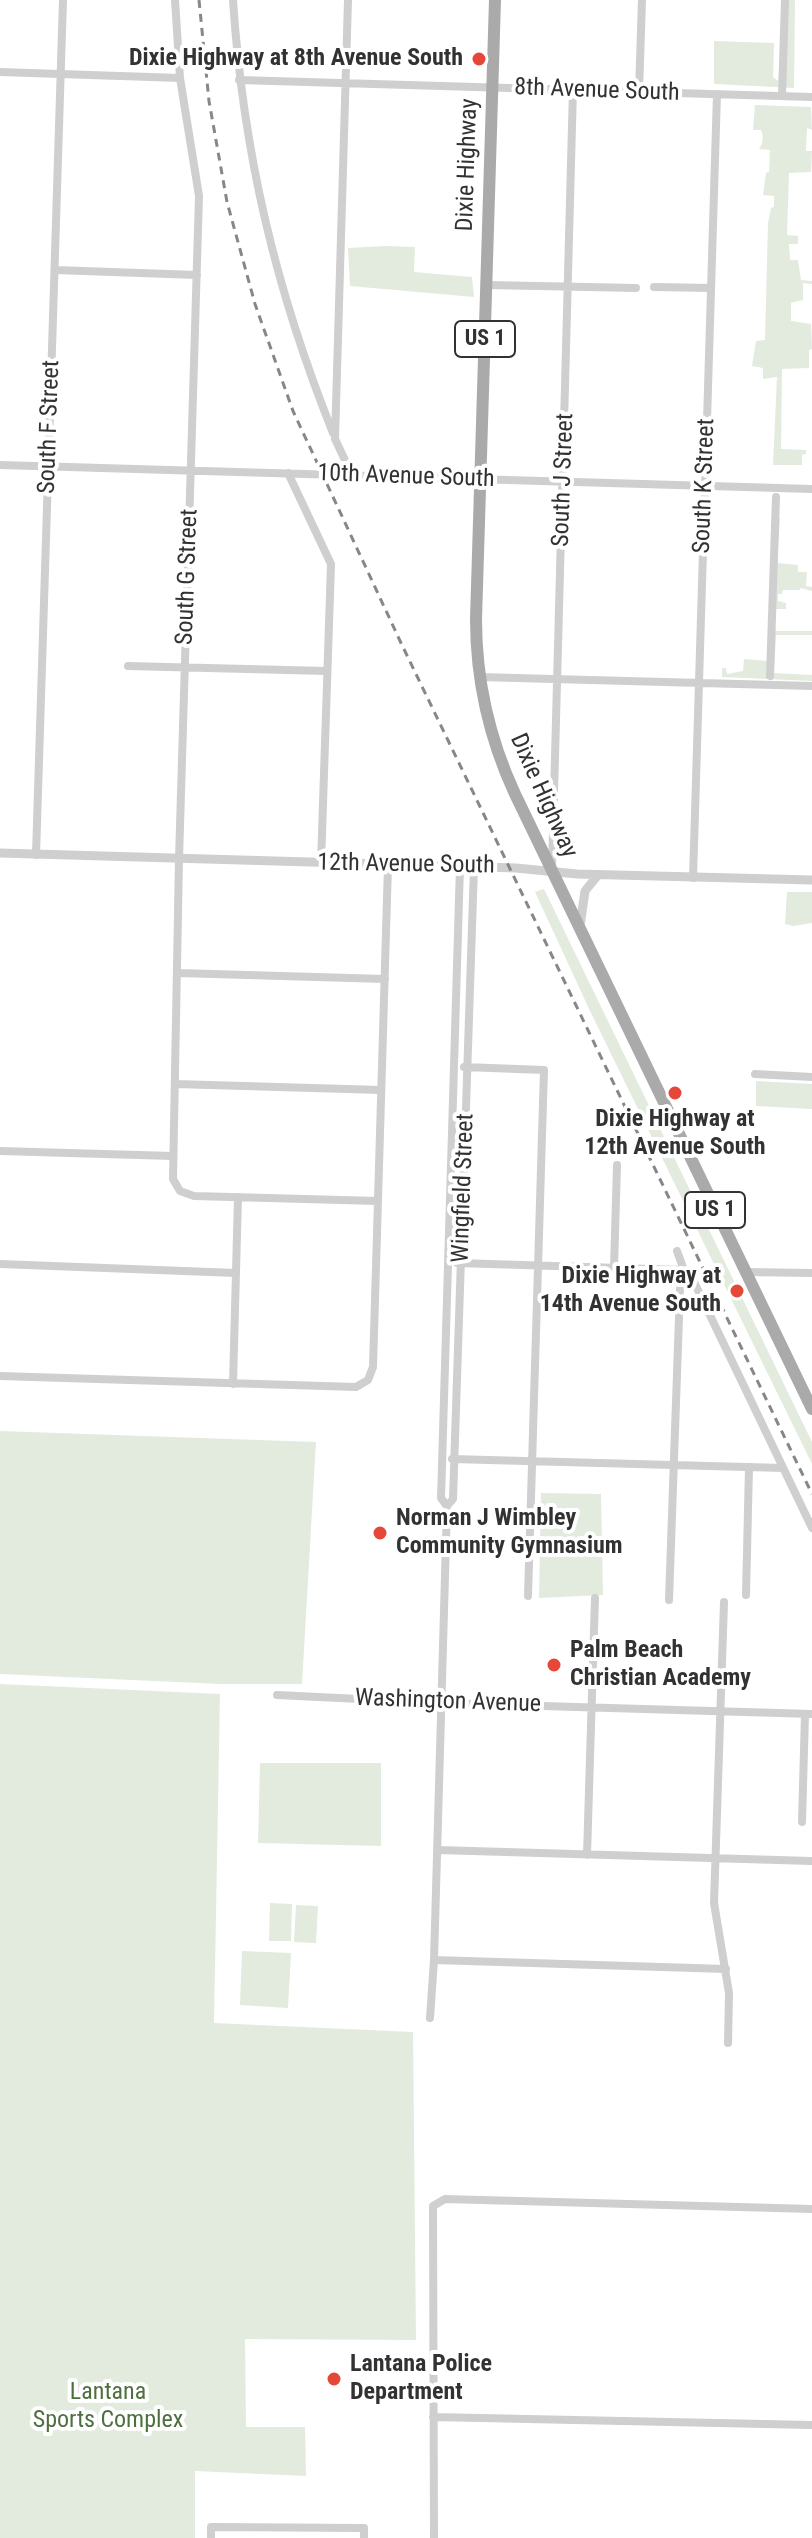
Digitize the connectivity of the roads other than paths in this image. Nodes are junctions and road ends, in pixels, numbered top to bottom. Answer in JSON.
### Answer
{"nodes":[{"id":1,"x":63,"y":0,"type":"edge"},
{"id":2,"x":175,"y":0,"type":"edge"},
{"id":3,"x":233,"y":0,"type":"edge"},
{"id":4,"x":348,"y":0,"type":"edge"},
{"id":5,"x":495,"y":0,"type":"edge"},
{"id":6,"x":642,"y":0,"type":"edge"},
{"id":7,"x":785,"y":0,"type":"edge"},
{"id":8,"x":0,"y":72,"type":"edge"},
{"id":9,"x":61,"y":74,"type":"junction"},
{"id":10,"x":180,"y":78,"type":"junction"},
{"id":11,"x":239,"y":80,"type":"junction"},
{"id":12,"x":346,"y":83,"type":"junction"},
{"id":13,"x":492,"y":87,"type":"junction"},
{"id":14,"x":573,"y":89,"type":"junction"},
{"id":15,"x":639,"y":92,"type":"junction"},
{"id":16,"x":717,"y":94,"type":"junction"},
{"id":17,"x":782,"y":96,"type":"junction"},
{"id":18,"x":812,"y":97,"type":"edge"},
{"id":19,"x":55,"y":270,"type":"junction"},
{"id":20,"x":197,"y":275,"type":"junction"},
{"id":21,"x":487,"y":285,"type":"junction"},
{"id":22,"x":569,"y":286,"type":"junction"},
{"id":23,"x":654,"y":287,"type":"dead end"},
{"id":24,"x":636,"y":288,"type":"dead end"},
{"id":25,"x":711,"y":288,"type":"junction"},
{"id":26,"x":335,"y":439,"type":"junction"},
{"id":27,"x":0,"y":465,"type":"edge"},
{"id":28,"x":49,"y":466,"type":"junction"},
{"id":29,"x":191,"y":471,"type":"junction"},
{"id":30,"x":288,"y":473,"type":"junction"},
{"id":31,"x":352,"y":475,"type":"junction"},
{"id":32,"x":481,"y":479,"type":"junction"},
{"id":33,"x":564,"y":482,"type":"junction"},
{"id":34,"x":705,"y":486,"type":"junction"},
{"id":35,"x":812,"y":489,"type":"edge"},
{"id":36,"x":776,"y":497,"type":"dead end"},
{"id":37,"x":128,"y":666,"type":"dead end"},
{"id":38,"x":185,"y":666,"type":"junction"},
{"id":39,"x":327,"y":671,"type":"junction"},
{"id":40,"x":770,"y":676,"type":"dead end"},
{"id":41,"x":479,"y":677,"type":"junction"},
{"id":42,"x":558,"y":678,"type":"junction"},
{"id":43,"x":699,"y":682,"type":"junction"},
{"id":44,"x":812,"y":686,"type":"edge"},
{"id":45,"x":0,"y":853,"type":"edge"},
{"id":46,"x":36,"y":855,"type":"junction"},
{"id":47,"x":179,"y":859,"type":"junction"},
{"id":48,"x":321,"y":863,"type":"junction"},
{"id":49,"x":388,"y":865,"type":"junction"},
{"id":50,"x":460,"y":866,"type":"junction"},
{"id":51,"x":474,"y":867,"type":"junction"},
{"id":52,"x":552,"y":871,"type":"junction"},
{"id":53,"x":598,"y":875,"type":"junction"},
{"id":54,"x":693,"y":878,"type":"junction"},
{"id":55,"x":812,"y":880,"type":"edge"},
{"id":56,"x":580,"y":930,"type":"junction"},
{"id":57,"x":178,"y":973,"type":"junction"},
{"id":58,"x":385,"y":979,"type":"junction"},
{"id":59,"x":454,"y":1067,"type":"junction"},
{"id":60,"x":468,"y":1068,"type":"junction"},
{"id":61,"x":755,"y":1074,"type":"dead end"},
{"id":62,"x":812,"y":1077,"type":"edge"},
{"id":63,"x":175,"y":1084,"type":"junction"},
{"id":64,"x":381,"y":1090,"type":"junction"},
{"id":65,"x":453,"y":1117,"type":"junction"},
{"id":66,"x":466,"y":1118,"type":"junction"},
{"id":67,"x":0,"y":1151,"type":"edge"},
{"id":68,"x":173,"y":1156,"type":"junction"},
{"id":69,"x":617,"y":1165,"type":"dead end"},
{"id":70,"x":238,"y":1197,"type":"junction"},
{"id":71,"x":378,"y":1201,"type":"junction"},
{"id":72,"x":677,"y":1251,"type":"dead end"},
{"id":73,"x":448,"y":1263,"type":"junction"},
{"id":74,"x":461,"y":1263,"type":"junction"},
{"id":75,"x":0,"y":1264,"type":"edge"},
{"id":76,"x":538,"y":1266,"type":"junction"},
{"id":77,"x":614,"y":1268,"type":"junction"},
{"id":78,"x":684,"y":1270,"type":"junction"},
{"id":79,"x":745,"y":1272,"type":"junction"},
{"id":80,"x":236,"y":1273,"type":"junction"},
{"id":81,"x":812,"y":1273,"type":"edge"},
{"id":82,"x":0,"y":1376,"type":"edge"},
{"id":83,"x":233,"y":1384,"type":"junction"},
{"id":84,"x":812,"y":1409,"type":"edge"},
{"id":85,"x":443,"y":1459,"type":"junction"},
{"id":86,"x":455,"y":1459,"type":"junction"},
{"id":87,"x":532,"y":1461,"type":"junction"},
{"id":88,"x":675,"y":1465,"type":"junction"},
{"id":89,"x":749,"y":1467,"type":"junction"},
{"id":90,"x":783,"y":1468,"type":"junction"},
{"id":91,"x":447,"y":1506,"type":"junction"},
{"id":92,"x":812,"y":1528,"type":"edge"},
{"id":93,"x":746,"y":1595,"type":"dead end"},
{"id":94,"x":528,"y":1596,"type":"dead end"},
{"id":95,"x":595,"y":1598,"type":"dead end"},
{"id":96,"x":669,"y":1600,"type":"dead end"},
{"id":97,"x":724,"y":1602,"type":"dead end"},
{"id":98,"x":277,"y":1695,"type":"dead end"},
{"id":99,"x":442,"y":1703,"type":"junction"},
{"id":100,"x":591,"y":1708,"type":"junction"},
{"id":101,"x":720,"y":1712,"type":"junction"},
{"id":102,"x":808,"y":1714,"type":"edge"},
{"id":103,"x":802,"y":1822,"type":"dead end"},
{"id":104,"x":438,"y":1850,"type":"junction"},
{"id":105,"x":587,"y":1855,"type":"junction"},
{"id":106,"x":716,"y":1858,"type":"junction"},
{"id":107,"x":812,"y":1861,"type":"edge"},
{"id":108,"x":434,"y":1960,"type":"junction"},
{"id":109,"x":726,"y":1969,"type":"junction"},
{"id":110,"x":430,"y":2018,"type":"dead end"},
{"id":111,"x":728,"y":2043,"type":"dead end"},
{"id":112,"x":812,"y":2209,"type":"edge"},
{"id":113,"x":433,"y":2417,"type":"junction"},
{"id":114,"x":812,"y":2425,"type":"edge"},
{"id":115,"x":211,"y":2538,"type":"edge"},
{"id":116,"x":364,"y":2538,"type":"edge"},
{"id":117,"x":434,"y":2538,"type":"edge"}],
"edges":[{"from":1,"to":9,"type":"street","name":"South F Street"},
{"from":2,"to":10,"type":"street","name":"South G Street"},
{"from":3,"to":11,"type":"street"},
{"from":4,"to":12,"type":"street"},
{"from":5,"to":13,"type":"main road","name":"Dixie Highway","number":"US 1"},
{"from":6,"to":15,"type":"street"},
{"from":7,"to":17,"type":"street"},
{"from":8,"to":9,"type":"street"},
{"from":9,"to":10,"type":"street"},
{"from":9,"to":19,"type":"street","name":"South F Street"},
{"from":10,"to":20,"type":"street","name":"South G Street"},
{"from":11,"to":12,"type":"street","name":"8th Avenue South"},
{"from":11,"to":26,"type":"street"},
{"from":12,"to":13,"type":"street","name":"8th Avenue South"},
{"from":12,"to":26,"type":"street"},
{"from":13,"to":14,"type":"street","name":"8th Avenue South"},
{"from":13,"to":21,"type":"main road","name":"Dixie Highway","number":"US 1"},
{"from":14,"to":15,"type":"street","name":"8th Avenue South"},
{"from":14,"to":22,"type":"street","name":"South J Street"},
{"from":15,"to":16,"type":"street","name":"8th Avenue South"},
{"from":16,"to":17,"type":"street","name":"8th Avenue South"},
{"from":16,"to":25,"type":"street","name":"South K Street"},
{"from":17,"to":18,"type":"street","name":"8th Avenue South"},
{"from":19,"to":20,"type":"street"},
{"from":19,"to":28,"type":"street","name":"South F Street"},
{"from":20,"to":29,"type":"street","name":"South G Street"},
{"from":21,"to":22,"type":"street"},
{"from":21,"to":32,"type":"main road","name":"Dixie Highway","number":"US 1"},
{"from":22,"to":24,"type":"street"},
{"from":22,"to":33,"type":"street","name":"South J Street"},
{"from":23,"to":25,"type":"street"},
{"from":25,"to":34,"type":"street","name":"South K Street"},
{"from":26,"to":31,"type":"street"},
{"from":27,"to":28,"type":"street","name":"10th Avenue South"},
{"from":28,"to":29,"type":"street","name":"10th Avenue South"},
{"from":28,"to":46,"type":"street","name":"South F Street"},
{"from":29,"to":30,"type":"street","name":"10th Avenue South"},
{"from":29,"to":38,"type":"street","name":"South G Street"},
{"from":30,"to":31,"type":"street","name":"10th Avenue South"},
{"from":30,"to":39,"type":"street"},
{"from":31,"to":32,"type":"street","name":"10th Avenue South"},
{"from":32,"to":33,"type":"street","name":"10th Avenue South"},
{"from":32,"to":41,"type":"main road","name":"Dixie Highway","number":"US 1"},
{"from":33,"to":34,"type":"street","name":"10th Avenue South"},
{"from":33,"to":42,"type":"street","name":"South J Street"},
{"from":34,"to":35,"type":"street","name":"10th Avenue South"},
{"from":34,"to":43,"type":"street","name":"South K Street"},
{"from":36,"to":40,"type":"street"},
{"from":37,"to":38,"type":"street"},
{"from":38,"to":39,"type":"street"},
{"from":38,"to":47,"type":"street","name":"South G Street"},
{"from":39,"to":48,"type":"street"},
{"from":41,"to":42,"type":"street"},
{"from":41,"to":52,"type":"main road","name":"Dixie Highway","number":"US 1"},
{"from":42,"to":43,"type":"street"},
{"from":42,"to":52,"type":"street","name":"South J Street"},
{"from":43,"to":44,"type":"street"},
{"from":43,"to":54,"type":"street","name":"South K Street"},
{"from":45,"to":46,"type":"street","name":"12th Avenue South"},
{"from":46,"to":47,"type":"street","name":"12th Avenue South"},
{"from":47,"to":48,"type":"street","name":"12th Avenue South"},
{"from":47,"to":57,"type":"street","name":"South G Street"},
{"from":48,"to":49,"type":"street","name":"12th Avenue South"},
{"from":49,"to":50,"type":"street","name":"12th Avenue South"},
{"from":49,"to":58,"type":"street"},
{"from":50,"to":51,"type":"street","name":"12th Avenue South"},
{"from":50,"to":59,"type":"street","name":"Wingfield Street"},
{"from":51,"to":52,"type":"street","name":"12th Avenue South"},
{"from":51,"to":60,"type":"street","name":"Wingfield Street"},
{"from":52,"to":53,"type":"street","name":"12th Avenue South"},
{"from":52,"to":56,"type":"main road","name":"Dixie Highway","number":"US 1"},
{"from":53,"to":54,"type":"street","name":"12th Avenue South"},
{"from":53,"to":56,"type":"street"},
{"from":54,"to":55,"type":"street","name":"12th Avenue South"},
{"from":56,"to":79,"type":"main road","name":"Dixie Highway","number":"US 1"},
{"from":57,"to":58,"type":"street"},
{"from":57,"to":63,"type":"street","name":"South G Street"},
{"from":58,"to":64,"type":"street"},
{"from":59,"to":60,"type":"street"},
{"from":59,"to":65,"type":"street","name":"Wingfield Street"},
{"from":60,"to":66,"type":"street","name":"Wingfield Street"},
{"from":60,"to":76,"type":"street"},
{"from":61,"to":62,"type":"street"},
{"from":63,"to":64,"type":"street"},
{"from":63,"to":68,"type":"street","name":"South G Street"},
{"from":64,"to":71,"type":"street"},
{"from":65,"to":66,"type":"street"},
{"from":65,"to":73,"type":"street","name":"Wingfield Street"},
{"from":66,"to":74,"type":"street","name":"Wingfield Street"},
{"from":67,"to":68,"type":"street"},
{"from":68,"to":70,"type":"street","name":"South G Street"},
{"from":69,"to":77,"type":"street"},
{"from":70,"to":71,"type":"street"},
{"from":70,"to":80,"type":"street"},
{"from":71,"to":83,"type":"street"},
{"from":72,"to":78,"type":"street"},
{"from":73,"to":74,"type":"street"},
{"from":73,"to":85,"type":"street","name":"Wingfield Street"},
{"from":74,"to":76,"type":"street"},
{"from":74,"to":86,"type":"street","name":"Wingfield Street"},
{"from":75,"to":80,"type":"street"},
{"from":76,"to":77,"type":"street"},
{"from":76,"to":87,"type":"street"},
{"from":77,"to":78,"type":"street"},
{"from":78,"to":88,"type":"street"},
{"from":78,"to":90,"type":"street"},
{"from":79,"to":81,"type":"street"},
{"from":79,"to":84,"type":"main road","name":"Dixie Highway","number":"US 1"},
{"from":80,"to":83,"type":"street"},
{"from":82,"to":83,"type":"street"},
{"from":85,"to":86,"type":"street"},
{"from":85,"to":91,"type":"street","name":"Wingfield Street"},
{"from":86,"to":87,"type":"street"},
{"from":86,"to":91,"type":"street","name":"Wingfield Street"},
{"from":87,"to":88,"type":"street"},
{"from":87,"to":94,"type":"street"},
{"from":88,"to":89,"type":"street"},
{"from":88,"to":96,"type":"street"},
{"from":89,"to":90,"type":"street"},
{"from":89,"to":93,"type":"street"},
{"from":90,"to":92,"type":"street"},
{"from":91,"to":99,"type":"street","name":"Wingfield Street"},
{"from":95,"to":100,"type":"street"},
{"from":97,"to":101,"type":"street"},
{"from":98,"to":99,"type":"street","name":"Washington Avenue"},
{"from":99,"to":100,"type":"street","name":"Washington Avenue"},
{"from":99,"to":104,"type":"street","name":"Wingfield Street"},
{"from":100,"to":101,"type":"street","name":"Washington Avenue"},
{"from":100,"to":105,"type":"street"},
{"from":101,"to":102,"type":"street","name":"Washington Avenue"},
{"from":101,"to":106,"type":"street"},
{"from":102,"to":103,"type":"street"},
{"from":104,"to":105,"type":"street"},
{"from":104,"to":108,"type":"street","name":"Wingfield Street"},
{"from":105,"to":106,"type":"street"},
{"from":106,"to":107,"type":"street"},
{"from":106,"to":109,"type":"street"},
{"from":108,"to":109,"type":"street"},
{"from":108,"to":110,"type":"street","name":"Wingfield Street"},
{"from":109,"to":111,"type":"street"},
{"from":112,"to":113,"type":"street"},
{"from":113,"to":114,"type":"street"},
{"from":113,"to":117,"type":"street"},
{"from":115,"to":116,"type":"street"}]}
